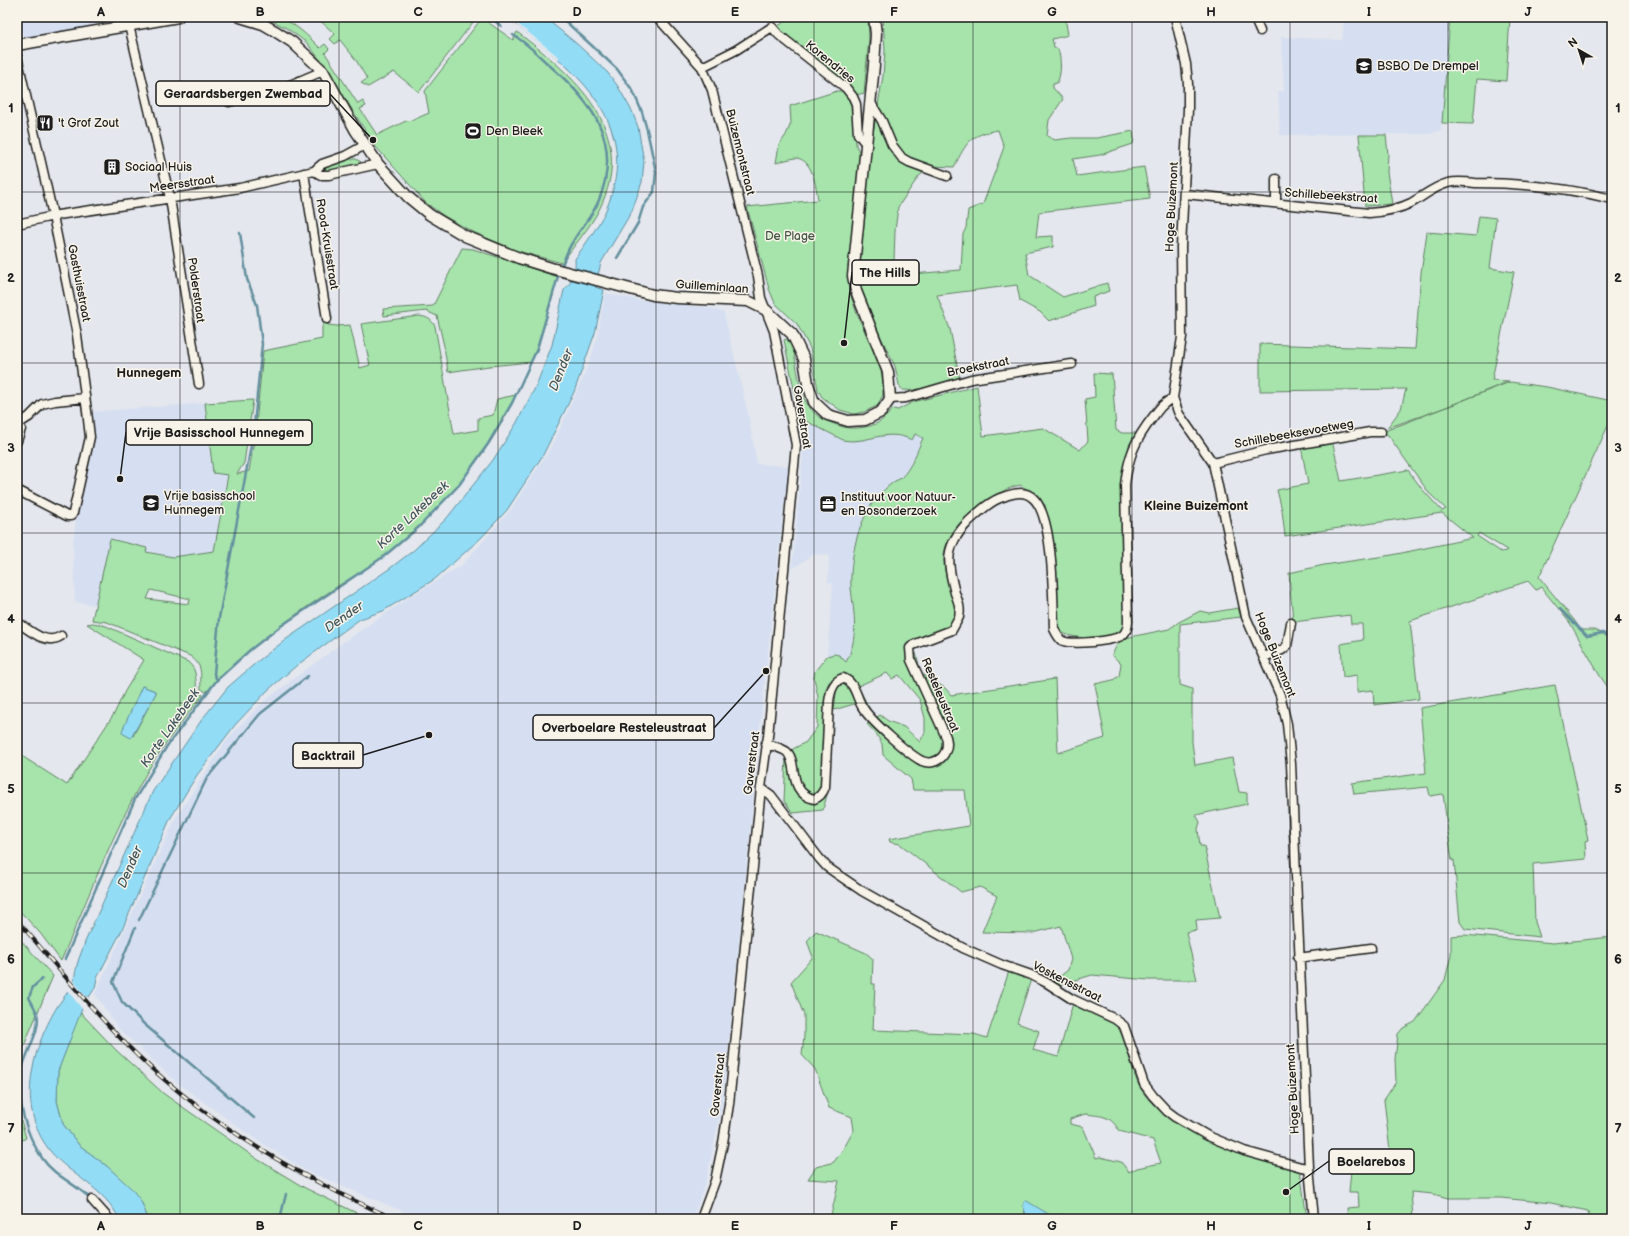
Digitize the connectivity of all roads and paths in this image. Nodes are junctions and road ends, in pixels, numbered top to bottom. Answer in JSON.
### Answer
{"nodes":[{"id":1,"x":178,"y":17,"type":"edge"},
{"id":2,"x":240,"y":17,"type":"edge"},
{"id":3,"x":657,"y":17,"type":"edge"},
{"id":4,"x":874,"y":17,"type":"edge"},
{"id":5,"x":1175,"y":17,"type":"edge"},
{"id":6,"x":1254,"y":17,"type":"edge"},
{"id":7,"x":129,"y":21,"type":"edge"},
{"id":8,"x":1260,"y":31,"type":"dead end"},
{"id":9,"x":17,"y":45,"type":"edge"},
{"id":10,"x":17,"y":56,"type":"edge"},
{"id":11,"x":702,"y":66,"type":"junction"},
{"id":12,"x":323,"y":72,"type":"junction"},
{"id":13,"x":229,"y":102,"type":"dead end"},
{"id":14,"x":871,"y":103,"type":"junction"},
{"id":15,"x":365,"y":145,"type":"junction"},
{"id":16,"x":867,"y":145,"type":"junction"},
{"id":17,"x":378,"y":164,"type":"junction"},
{"id":18,"x":314,"y":171,"type":"junction"},
{"id":19,"x":304,"y":173,"type":"junction"},
{"id":20,"x":947,"y":176,"type":"dead end"},
{"id":21,"x":1276,"y":179,"type":"dead end"},
{"id":22,"x":1185,"y":194,"type":"junction"},
{"id":23,"x":170,"y":198,"type":"junction"},
{"id":24,"x":1612,"y":199,"type":"edge"},
{"id":25,"x":1276,"y":203,"type":"junction"},
{"id":26,"x":53,"y":216,"type":"junction"},
{"id":27,"x":17,"y":224,"type":"edge"},
{"id":28,"x":766,"y":310,"type":"junction"},
{"id":29,"x":327,"y":319,"type":"dead end"},
{"id":30,"x":1072,"y":364,"type":"dead end"},
{"id":31,"x":199,"y":384,"type":"dead end"},
{"id":32,"x":85,"y":398,"type":"junction"},
{"id":33,"x":1172,"y":398,"type":"junction"},
{"id":34,"x":890,"y":399,"type":"junction"},
{"id":35,"x":18,"y":424,"type":"edge"},
{"id":36,"x":1381,"y":432,"type":"dead end"},
{"id":37,"x":17,"y":441,"type":"edge"},
{"id":38,"x":1212,"y":463,"type":"junction"},
{"id":39,"x":17,"y":490,"type":"edge"},
{"id":40,"x":17,"y":622,"type":"edge"},
{"id":41,"x":1291,"y":623,"type":"dead end"},
{"id":42,"x":61,"y":636,"type":"dead end"},
{"id":43,"x":1264,"y":657,"type":"junction"},
{"id":44,"x":766,"y":743,"type":"junction"},
{"id":45,"x":761,"y":788,"type":"junction"},
{"id":46,"x":1371,"y":948,"type":"dead end"},
{"id":47,"x":1298,"y":958,"type":"junction"},
{"id":48,"x":1309,"y":1168,"type":"junction"},
{"id":49,"x":92,"y":1200,"type":"dead end"},
{"id":50,"x":109,"y":1219,"type":"edge"},
{"id":51,"x":701,"y":1219,"type":"edge"},
{"id":52,"x":1314,"y":1219,"type":"edge"}],
"edges":[{"from":1,"to":7,"type":"main road"},
{"from":2,"to":12,"type":"main road","name":"Guilleminlaan"},
{"from":3,"to":11,"type":"street","name":"Buizemontstraat"},
{"from":4,"to":14,"type":"main road"},
{"from":5,"to":22,"type":"street","name":"Hoge Buizemont"},
{"from":6,"to":8,"type":"street"},
{"from":7,"to":9,"type":"main road"},
{"from":7,"to":23,"type":"street","name":"Polderstraat"},
{"from":10,"to":26,"type":"street","name":"Gasthuisstraat"},
{"from":11,"to":16,"type":"street","name":"Korendries"},
{"from":11,"to":28,"type":"street","name":"Buizemontstraat"},
{"from":12,"to":13,"type":"street"},
{"from":12,"to":15,"type":"main road","name":"Guilleminlaan"},
{"from":14,"to":16,"type":"main road"},
{"from":14,"to":20,"type":"street"},
{"from":15,"to":17,"type":"main road","name":"Guilleminlaan"},
{"from":15,"to":18,"type":"street","name":"Meersstraat"},
{"from":16,"to":34,"type":"main road"},
{"from":17,"to":18,"type":"street","name":"Meersstraat"},
{"from":17,"to":28,"type":"main road","name":"Guilleminlaan"},
{"from":18,"to":19,"type":"street","name":"Meersstraat"},
{"from":19,"to":23,"type":"street","name":"Meersstraat"},
{"from":19,"to":29,"type":"street","name":"Rood-Kruisstraat"},
{"from":21,"to":25,"type":"street"},
{"from":22,"to":25,"type":"street","name":"Schillebeekstraat"},
{"from":22,"to":33,"type":"street","name":"Hoge Buizemont"},
{"from":23,"to":26,"type":"street","name":"Meersstraat"},
{"from":23,"to":31,"type":"street","name":"Polderstraat"},
{"from":24,"to":25,"type":"street","name":"Schillebeekstraat"},
{"from":26,"to":27,"type":"street","name":"Meersstraat"},
{"from":26,"to":32,"type":"street","name":"Gasthuisstraat"},
{"from":28,"to":34,"type":"main road","name":"Guilleminlaan"},
{"from":28,"to":44,"type":"street","name":"Gaverstraat"},
{"from":30,"to":34,"type":"street","name":"Broekstraat"},
{"from":32,"to":35,"type":"street"},
{"from":32,"to":39,"type":"street","name":"Gasthuisstraat"},
{"from":33,"to":38,"type":"street","name":"Hoge Buizemont"},
{"from":33,"to":44,"type":"street","name":"Resteleustraat"},
{"from":35,"to":37,"type":"street"},
{"from":36,"to":38,"type":"street","name":"Schillebeeksevoetweg"},
{"from":38,"to":43,"type":"street","name":"Hoge Buizemont"},
{"from":40,"to":42,"type":"street"},
{"from":41,"to":43,"type":"street"},
{"from":43,"to":47,"type":"street","name":"Hoge Buizemont"},
{"from":44,"to":45,"type":"street","name":"Gaverstraat"},
{"from":45,"to":48,"type":"street","name":"Voskensstraat"},
{"from":45,"to":51,"type":"street","name":"Gaverstraat"},
{"from":46,"to":47,"type":"street"},
{"from":47,"to":48,"type":"street","name":"Hoge Buizemont"},
{"from":48,"to":52,"type":"street","name":"Hoge Buizemont"},
{"from":49,"to":50,"type":"street"}]}
